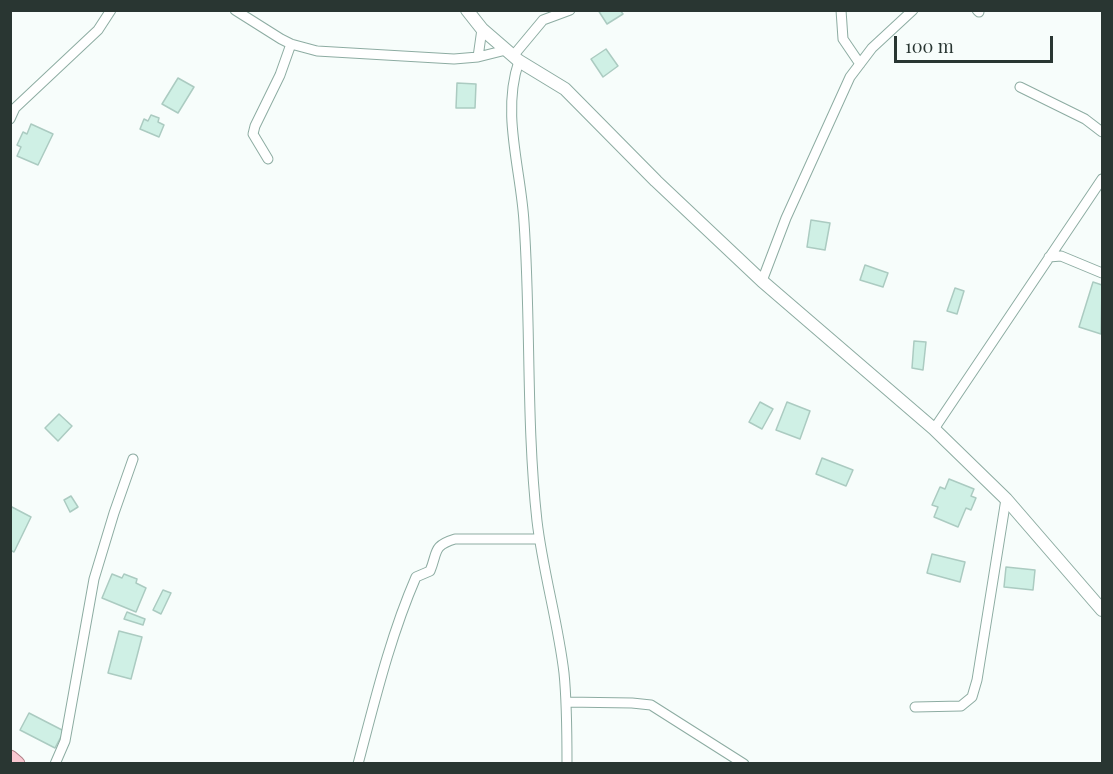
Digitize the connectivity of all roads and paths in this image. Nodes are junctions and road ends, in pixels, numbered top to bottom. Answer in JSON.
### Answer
{"nodes":[{"id":1,"x":111,"y":10,"type":"edge"},
{"id":2,"x":235,"y":10,"type":"edge"},
{"id":3,"x":467,"y":10,"type":"edge"},
{"id":4,"x":570,"y":10,"type":"edge"},
{"id":5,"x":842,"y":10,"type":"edge"},
{"id":6,"x":913,"y":10,"type":"edge"},
{"id":7,"x":482,"y":28,"type":"junction"},
{"id":8,"x":291,"y":44,"type":"junction"},
{"id":9,"x":513,"y":56,"type":"junction"},
{"id":10,"x":478,"y":57,"type":"junction"},
{"id":11,"x":860,"y":63,"type":"junction"},
{"id":12,"x":1020,"y":87,"type":"dead end"},
{"id":13,"x":10,"y":119,"type":"edge"},
{"id":14,"x":1102,"y":132,"type":"edge"},
{"id":15,"x":268,"y":159,"type":"dead end"},
{"id":16,"x":1102,"y":179,"type":"edge"},
{"id":17,"x":1049,"y":257,"type":"junction"},
{"id":18,"x":1102,"y":273,"type":"edge"},
{"id":19,"x":762,"y":281,"type":"junction"},
{"id":20,"x":934,"y":429,"type":"junction"},
{"id":21,"x":133,"y":459,"type":"dead end"},
{"id":22,"x":1006,"y":499,"type":"junction"},
{"id":23,"x":539,"y":539,"type":"junction"},
{"id":24,"x":1102,"y":610,"type":"edge"},
{"id":25,"x":566,"y":702,"type":"junction"},
{"id":26,"x":915,"y":707,"type":"dead end"},
{"id":27,"x":10,"y":758,"type":"edge"},
{"id":28,"x":17,"y":764,"type":"edge"},
{"id":29,"x":55,"y":764,"type":"edge"},
{"id":30,"x":358,"y":764,"type":"edge"},
{"id":31,"x":567,"y":764,"type":"edge"},
{"id":32,"x":744,"y":764,"type":"edge"}],
"edges":[{"from":1,"to":13,"type":"street"},
{"from":2,"to":8,"type":"street"},
{"from":3,"to":7,"type":"street"},
{"from":4,"to":9,"type":"street"},
{"from":5,"to":11,"type":"street"},
{"from":6,"to":11,"type":"street"},
{"from":7,"to":9,"type":"street"},
{"from":7,"to":10,"type":"street"},
{"from":8,"to":10,"type":"street"},
{"from":8,"to":15,"type":"street"},
{"from":9,"to":10,"type":"street"},
{"from":9,"to":19,"type":"street"},
{"from":9,"to":23,"type":"street"},
{"from":11,"to":19,"type":"street"},
{"from":12,"to":14,"type":"street"},
{"from":16,"to":17,"type":"street"},
{"from":17,"to":18,"type":"street"},
{"from":17,"to":20,"type":"street"},
{"from":19,"to":20,"type":"street"},
{"from":20,"to":22,"type":"street"},
{"from":21,"to":29,"type":"street"},
{"from":22,"to":24,"type":"street"},
{"from":22,"to":26,"type":"street"},
{"from":23,"to":25,"type":"street"},
{"from":23,"to":30,"type":"street"},
{"from":25,"to":31,"type":"street"},
{"from":25,"to":32,"type":"street"},
{"from":27,"to":28,"type":"main road"}]}
